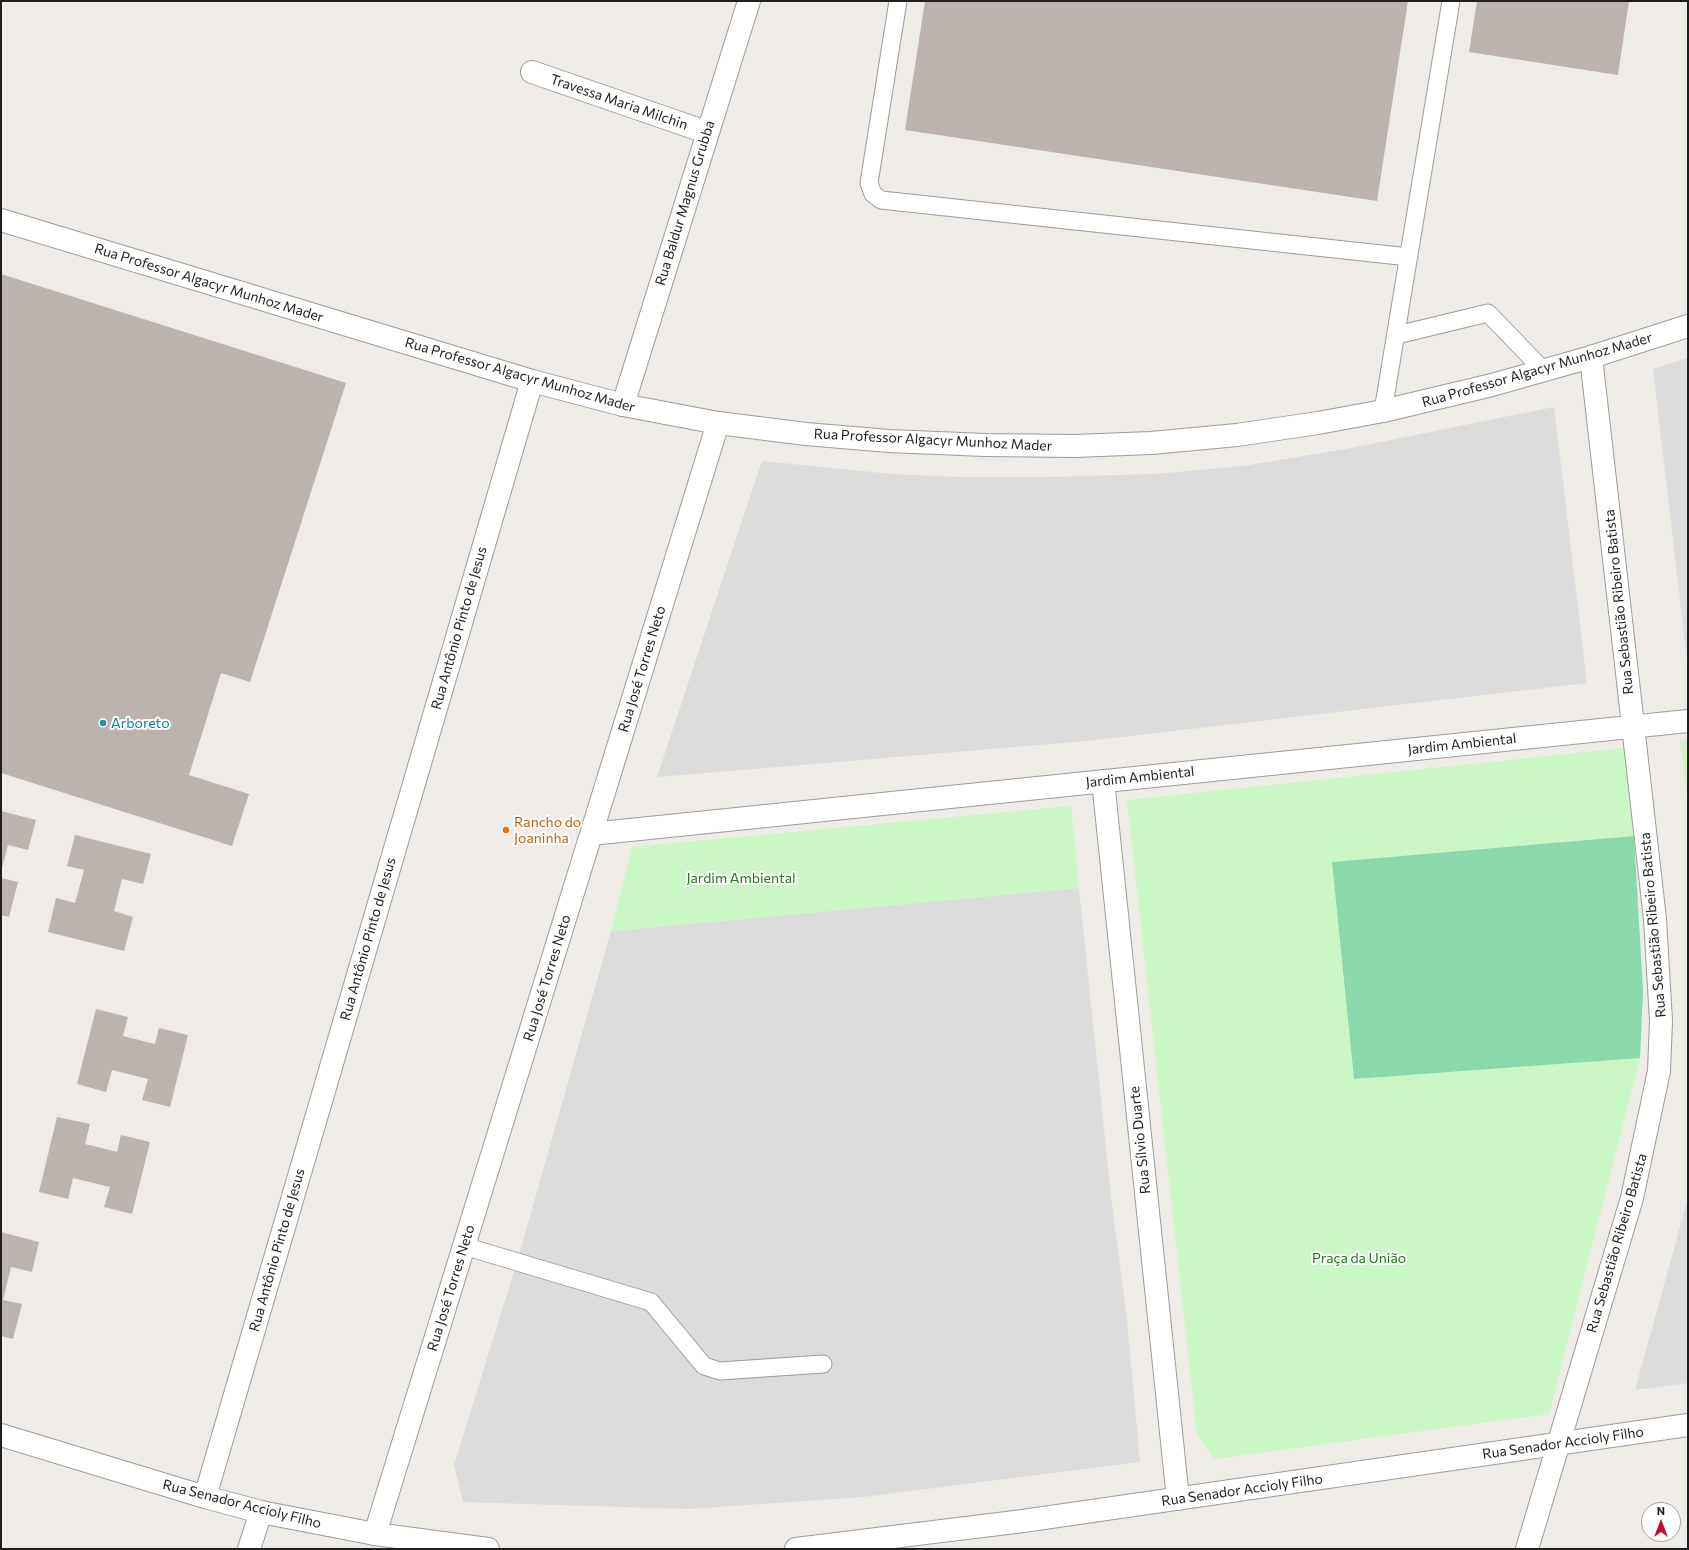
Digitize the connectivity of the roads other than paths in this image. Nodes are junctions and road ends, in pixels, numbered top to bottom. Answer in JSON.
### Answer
{"nodes":[{"id":1,"x":749,"y":1,"type":"edge"},
{"id":2,"x":898,"y":1,"type":"edge"},
{"id":3,"x":1451,"y":1,"type":"edge"},
{"id":4,"x":532,"y":72,"type":"dead end"},
{"id":5,"x":706,"y":132,"type":"junction"},
{"id":6,"x":1,"y":220,"type":"edge"},
{"id":7,"x":1409,"y":257,"type":"junction"},
{"id":8,"x":1688,"y":326,"type":"edge"},
{"id":9,"x":1396,"y":334,"type":"junction"},
{"id":10,"x":1591,"y":357,"type":"junction"},
{"id":11,"x":1544,"y":371,"type":"junction"},
{"id":12,"x":532,"y":381,"type":"junction"},
{"id":13,"x":623,"y":405,"type":"junction"},
{"id":14,"x":1383,"y":411,"type":"junction"},
{"id":15,"x":718,"y":423,"type":"junction"},
{"id":16,"x":1688,"y":721,"type":"edge"},
{"id":17,"x":1633,"y":727,"type":"junction"},
{"id":18,"x":1102,"y":781,"type":"junction"},
{"id":19,"x":591,"y":834,"type":"junction"},
{"id":20,"x":464,"y":1246,"type":"junction"},
{"id":21,"x":823,"y":1364,"type":"dead end"},
{"id":22,"x":1688,"y":1425,"type":"edge"},
{"id":23,"x":1,"y":1435,"type":"edge"},
{"id":24,"x":1559,"y":1444,"type":"junction"},
{"id":25,"x":205,"y":1497,"type":"junction"},
{"id":26,"x":1178,"y":1499,"type":"junction"},
{"id":27,"x":261,"y":1512,"type":"junction"},
{"id":28,"x":375,"y":1534,"type":"junction"},
{"id":29,"x":249,"y":1549,"type":"edge"},
{"id":30,"x":488,"y":1549,"type":"edge"},
{"id":31,"x":807,"y":1549,"type":"edge"},
{"id":32,"x":1527,"y":1549,"type":"edge"}],
"edges":[{"from":1,"to":5,"type":"street","name":"Rua Baldur Magnus Grubba"},
{"from":2,"to":7,"type":"lane"},
{"from":3,"to":7,"type":"lane"},
{"from":4,"to":5,"type":"street","name":"Travessa Maria Milchin"},
{"from":5,"to":13,"type":"street","name":"Rua Baldur Magnus Grubba"},
{"from":6,"to":12,"type":"street","name":"Rua Professor Algacyr Munhoz Mader"},
{"from":7,"to":9,"type":"lane"},
{"from":8,"to":10,"type":"street","name":"Rua Professor Algacyr Munhoz Mader"},
{"from":9,"to":11,"type":"lane"},
{"from":9,"to":14,"type":"lane"},
{"from":10,"to":11,"type":"street","name":"Rua Professor Algacyr Munhoz Mader"},
{"from":10,"to":17,"type":"street","name":"Rua Sebastião Ribeiro Batista"},
{"from":11,"to":14,"type":"street","name":"Rua Professor Algacyr Munhoz Mader"},
{"from":12,"to":13,"type":"street","name":"Rua Professor Algacyr Munhoz Mader"},
{"from":12,"to":25,"type":"street","name":"Rua Antônio Pinto de Jesus"},
{"from":13,"to":15,"type":"street","name":"Rua Professor Algacyr Munhoz Mader"},
{"from":14,"to":15,"type":"street","name":"Rua Professor Algacyr Munhoz Mader"},
{"from":15,"to":19,"type":"street","name":"Rua José Torres Neto"},
{"from":16,"to":17,"type":"street","name":"Jardim Ambiental"},
{"from":17,"to":18,"type":"street","name":"Jardim Ambiental"},
{"from":17,"to":24,"type":"street","name":"Rua Sebastião Ribeiro Batista"},
{"from":18,"to":19,"type":"street","name":"Jardim Ambiental"},
{"from":18,"to":26,"type":"street","name":"Rua Sílvio Duarte"},
{"from":19,"to":20,"type":"street","name":"Rua José Torres Neto"},
{"from":20,"to":21,"type":"lane"},
{"from":20,"to":28,"type":"street","name":"Rua José Torres Neto"},
{"from":22,"to":24,"type":"street","name":"Rua Senador Accioly Filho"},
{"from":23,"to":25,"type":"street","name":"Rua Senador Accioly Filho"},
{"from":24,"to":26,"type":"street","name":"Rua Senador Accioly Filho"},
{"from":24,"to":32,"type":"street","name":"Rua Sebastião Ribeiro Batista"},
{"from":25,"to":27,"type":"street","name":"Rua Senador Accioly Filho"},
{"from":26,"to":31,"type":"street","name":"Rua Senador Accioly Filho"},
{"from":27,"to":28,"type":"street","name":"Rua Senador Accioly Filho"},
{"from":27,"to":29,"type":"street"},
{"from":28,"to":30,"type":"street","name":"Rua Senador Accioly Filho"}]}
